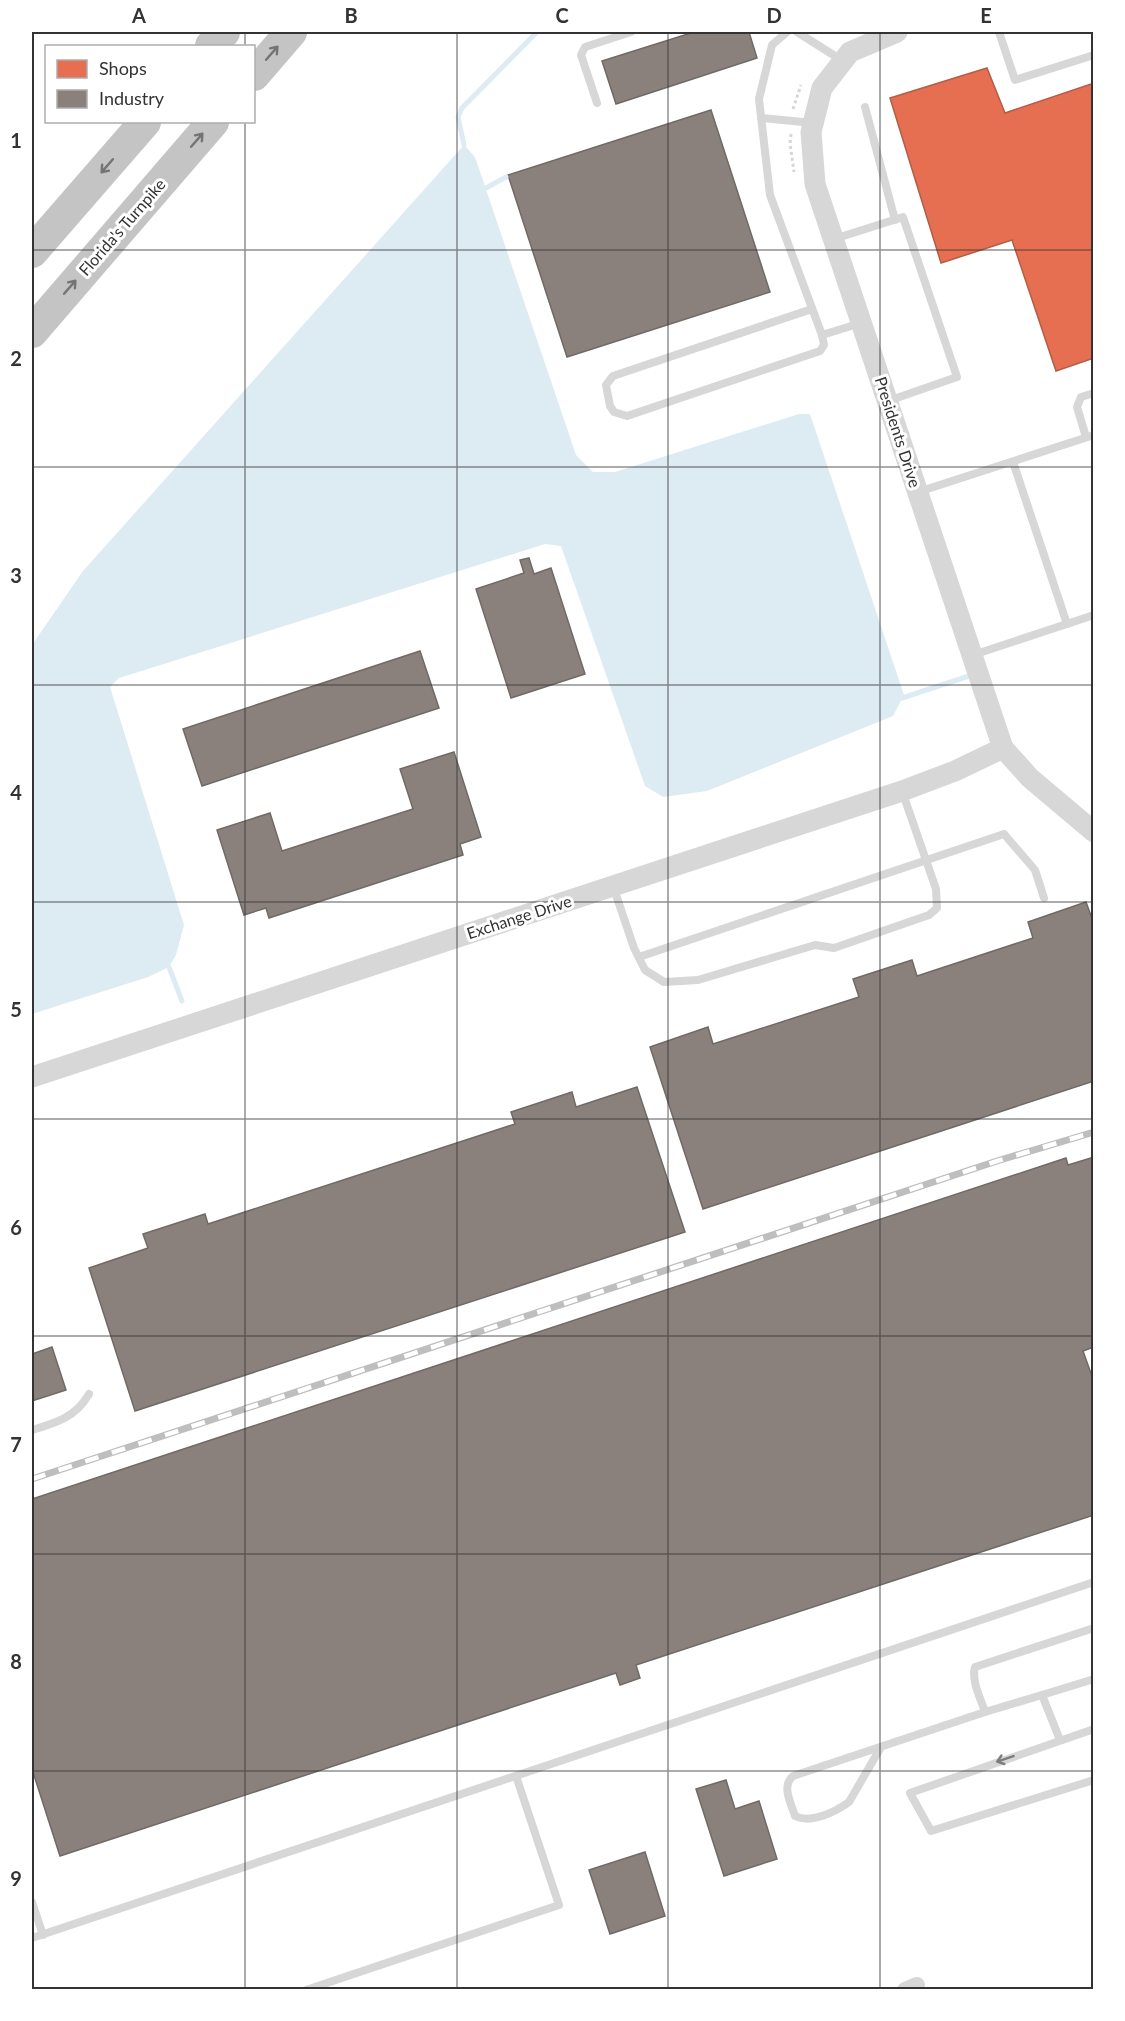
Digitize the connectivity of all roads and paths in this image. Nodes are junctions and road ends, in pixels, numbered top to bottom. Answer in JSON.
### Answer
{"nodes":[{"id":1,"x":224,"y":32,"type":"edge"},
{"id":2,"x":291,"y":32,"type":"edge"},
{"id":3,"x":631,"y":32,"type":"edge"},
{"id":4,"x":788,"y":32,"type":"edge"},
{"id":5,"x":797,"y":32,"type":"edge"},
{"id":6,"x":897,"y":32,"type":"edge"},
{"id":7,"x":999,"y":32,"type":"edge"},
{"id":8,"x":212,"y":45,"type":"edge"},
{"id":9,"x":1094,"y":55,"type":"edge"},
{"id":10,"x":843,"y":62,"type":"junction"},
{"id":11,"x":255,"y":74,"type":"edge"},
{"id":12,"x":597,"y":103,"type":"dead end"},
{"id":13,"x":865,"y":107,"type":"dead end"},
{"id":14,"x":761,"y":118,"type":"junction"},
{"id":15,"x":144,"y":123,"type":"edge"},
{"id":16,"x":212,"y":123,"type":"edge"},
{"id":17,"x":813,"y":123,"type":"junction"},
{"id":18,"x":895,"y":220,"type":"junction"},
{"id":19,"x":834,"y":239,"type":"junction"},
{"id":20,"x":32,"y":252,"type":"edge"},
{"id":21,"x":812,"y":309,"type":"junction"},
{"id":22,"x":861,"y":323,"type":"junction"},
{"id":23,"x":32,"y":332,"type":"edge"},
{"id":24,"x":822,"y":335,"type":"junction"},
{"id":25,"x":1094,"y":393,"type":"edge"},
{"id":26,"x":888,"y":401,"type":"junction"},
{"id":27,"x":1090,"y":436,"type":"edge"},
{"id":28,"x":1013,"y":462,"type":"junction"},
{"id":29,"x":918,"y":492,"type":"junction"},
{"id":30,"x":1094,"y":615,"type":"edge"},
{"id":31,"x":1067,"y":624,"type":"junction"},
{"id":32,"x":972,"y":655,"type":"junction"},
{"id":33,"x":1003,"y":748,"type":"junction"},
{"id":34,"x":902,"y":791,"type":"junction"},
{"id":35,"x":1094,"y":832,"type":"edge"},
{"id":36,"x":926,"y":860,"type":"junction"},
{"id":37,"x":613,"y":886,"type":"junction"},
{"id":38,"x":1044,"y":898,"type":"dead end"},
{"id":39,"x":639,"y":957,"type":"junction"},
{"id":40,"x":32,"y":1077,"type":"edge"},
{"id":41,"x":89,"y":1394,"type":"dead end"},
{"id":42,"x":32,"y":1430,"type":"edge"},
{"id":43,"x":1094,"y":1582,"type":"edge"},
{"id":44,"x":1094,"y":1628,"type":"edge"},
{"id":45,"x":1094,"y":1678,"type":"edge"},
{"id":46,"x":1042,"y":1695,"type":"junction"},
{"id":47,"x":985,"y":1712,"type":"junction"},
{"id":48,"x":1094,"y":1729,"type":"edge"},
{"id":49,"x":1060,"y":1740,"type":"junction"},
{"id":50,"x":881,"y":1747,"type":"junction"},
{"id":51,"x":516,"y":1776,"type":"junction"},
{"id":52,"x":1094,"y":1780,"type":"edge"},
{"id":53,"x":32,"y":1902,"type":"edge"},
{"id":54,"x":43,"y":1935,"type":"junction"},
{"id":55,"x":32,"y":1938,"type":"edge"},
{"id":56,"x":306,"y":1989,"type":"edge"}],
"edges":[{"from":1,"to":8,"type":"highway"},
{"from":11,"to":2,"type":"highway","one_way":true},
{"from":3,"to":12,"type":"lane"},
{"from":4,"to":14,"type":"lane"},
{"from":5,"to":10,"type":"lane"},
{"from":6,"to":10,"type":"street","name":"Presidents Drive"},
{"from":7,"to":9,"type":"lane"},
{"from":10,"to":17,"type":"street","name":"Presidents Drive"},
{"from":13,"to":18,"type":"lane"},
{"from":14,"to":17,"type":"lane"},
{"from":14,"to":21,"type":"lane"},
{"from":15,"to":20,"type":"highway","one_way":true},
{"from":23,"to":16,"type":"highway","name":"Florida's Turnpike","one_way":true},
{"from":17,"to":19,"type":"street","name":"Presidents Drive"},
{"from":18,"to":19,"type":"lane"},
{"from":18,"to":26,"type":"lane"},
{"from":19,"to":22,"type":"street","name":"Presidents Drive"},
{"from":21,"to":24,"type":"lane"},
{"from":21,"to":24,"type":"lane"},
{"from":22,"to":24,"type":"lane"},
{"from":22,"to":26,"type":"street","name":"Presidents Drive"},
{"from":25,"to":27,"type":"lane"},
{"from":26,"to":29,"type":"street","name":"Presidents Drive"},
{"from":27,"to":28,"type":"lane"},
{"from":28,"to":29,"type":"lane"},
{"from":28,"to":31,"type":"lane"},
{"from":29,"to":32,"type":"street","name":"Presidents Drive"},
{"from":30,"to":31,"type":"lane"},
{"from":31,"to":32,"type":"lane"},
{"from":32,"to":33,"type":"street","name":"Presidents Drive"},
{"from":33,"to":34,"type":"street","name":"Exchange Drive"},
{"from":33,"to":35,"type":"street","name":"Presidents Drive"},
{"from":34,"to":36,"type":"lane"},
{"from":34,"to":37,"type":"street","name":"Exchange Drive"},
{"from":36,"to":38,"type":"lane"},
{"from":36,"to":39,"type":"lane"},
{"from":36,"to":39,"type":"lane"},
{"from":37,"to":39,"type":"lane"},
{"from":37,"to":40,"type":"street","name":"Exchange Drive"},
{"from":41,"to":42,"type":"lane"},
{"from":43,"to":51,"type":"lane"},
{"from":44,"to":47,"type":"lane"},
{"from":45,"to":46,"type":"lane"},
{"from":46,"to":47,"type":"lane"},
{"from":46,"to":49,"type":"lane"},
{"from":47,"to":50,"type":"lane"},
{"from":48,"to":49,"type":"lane"},
{"from":49,"to":52,"type":"lane","one_way":true},
{"from":50,"to":50,"type":"lane"},
{"from":51,"to":54,"type":"lane"},
{"from":51,"to":56,"type":"lane"},
{"from":53,"to":54,"type":"lane"},
{"from":54,"to":55,"type":"lane"}]}
